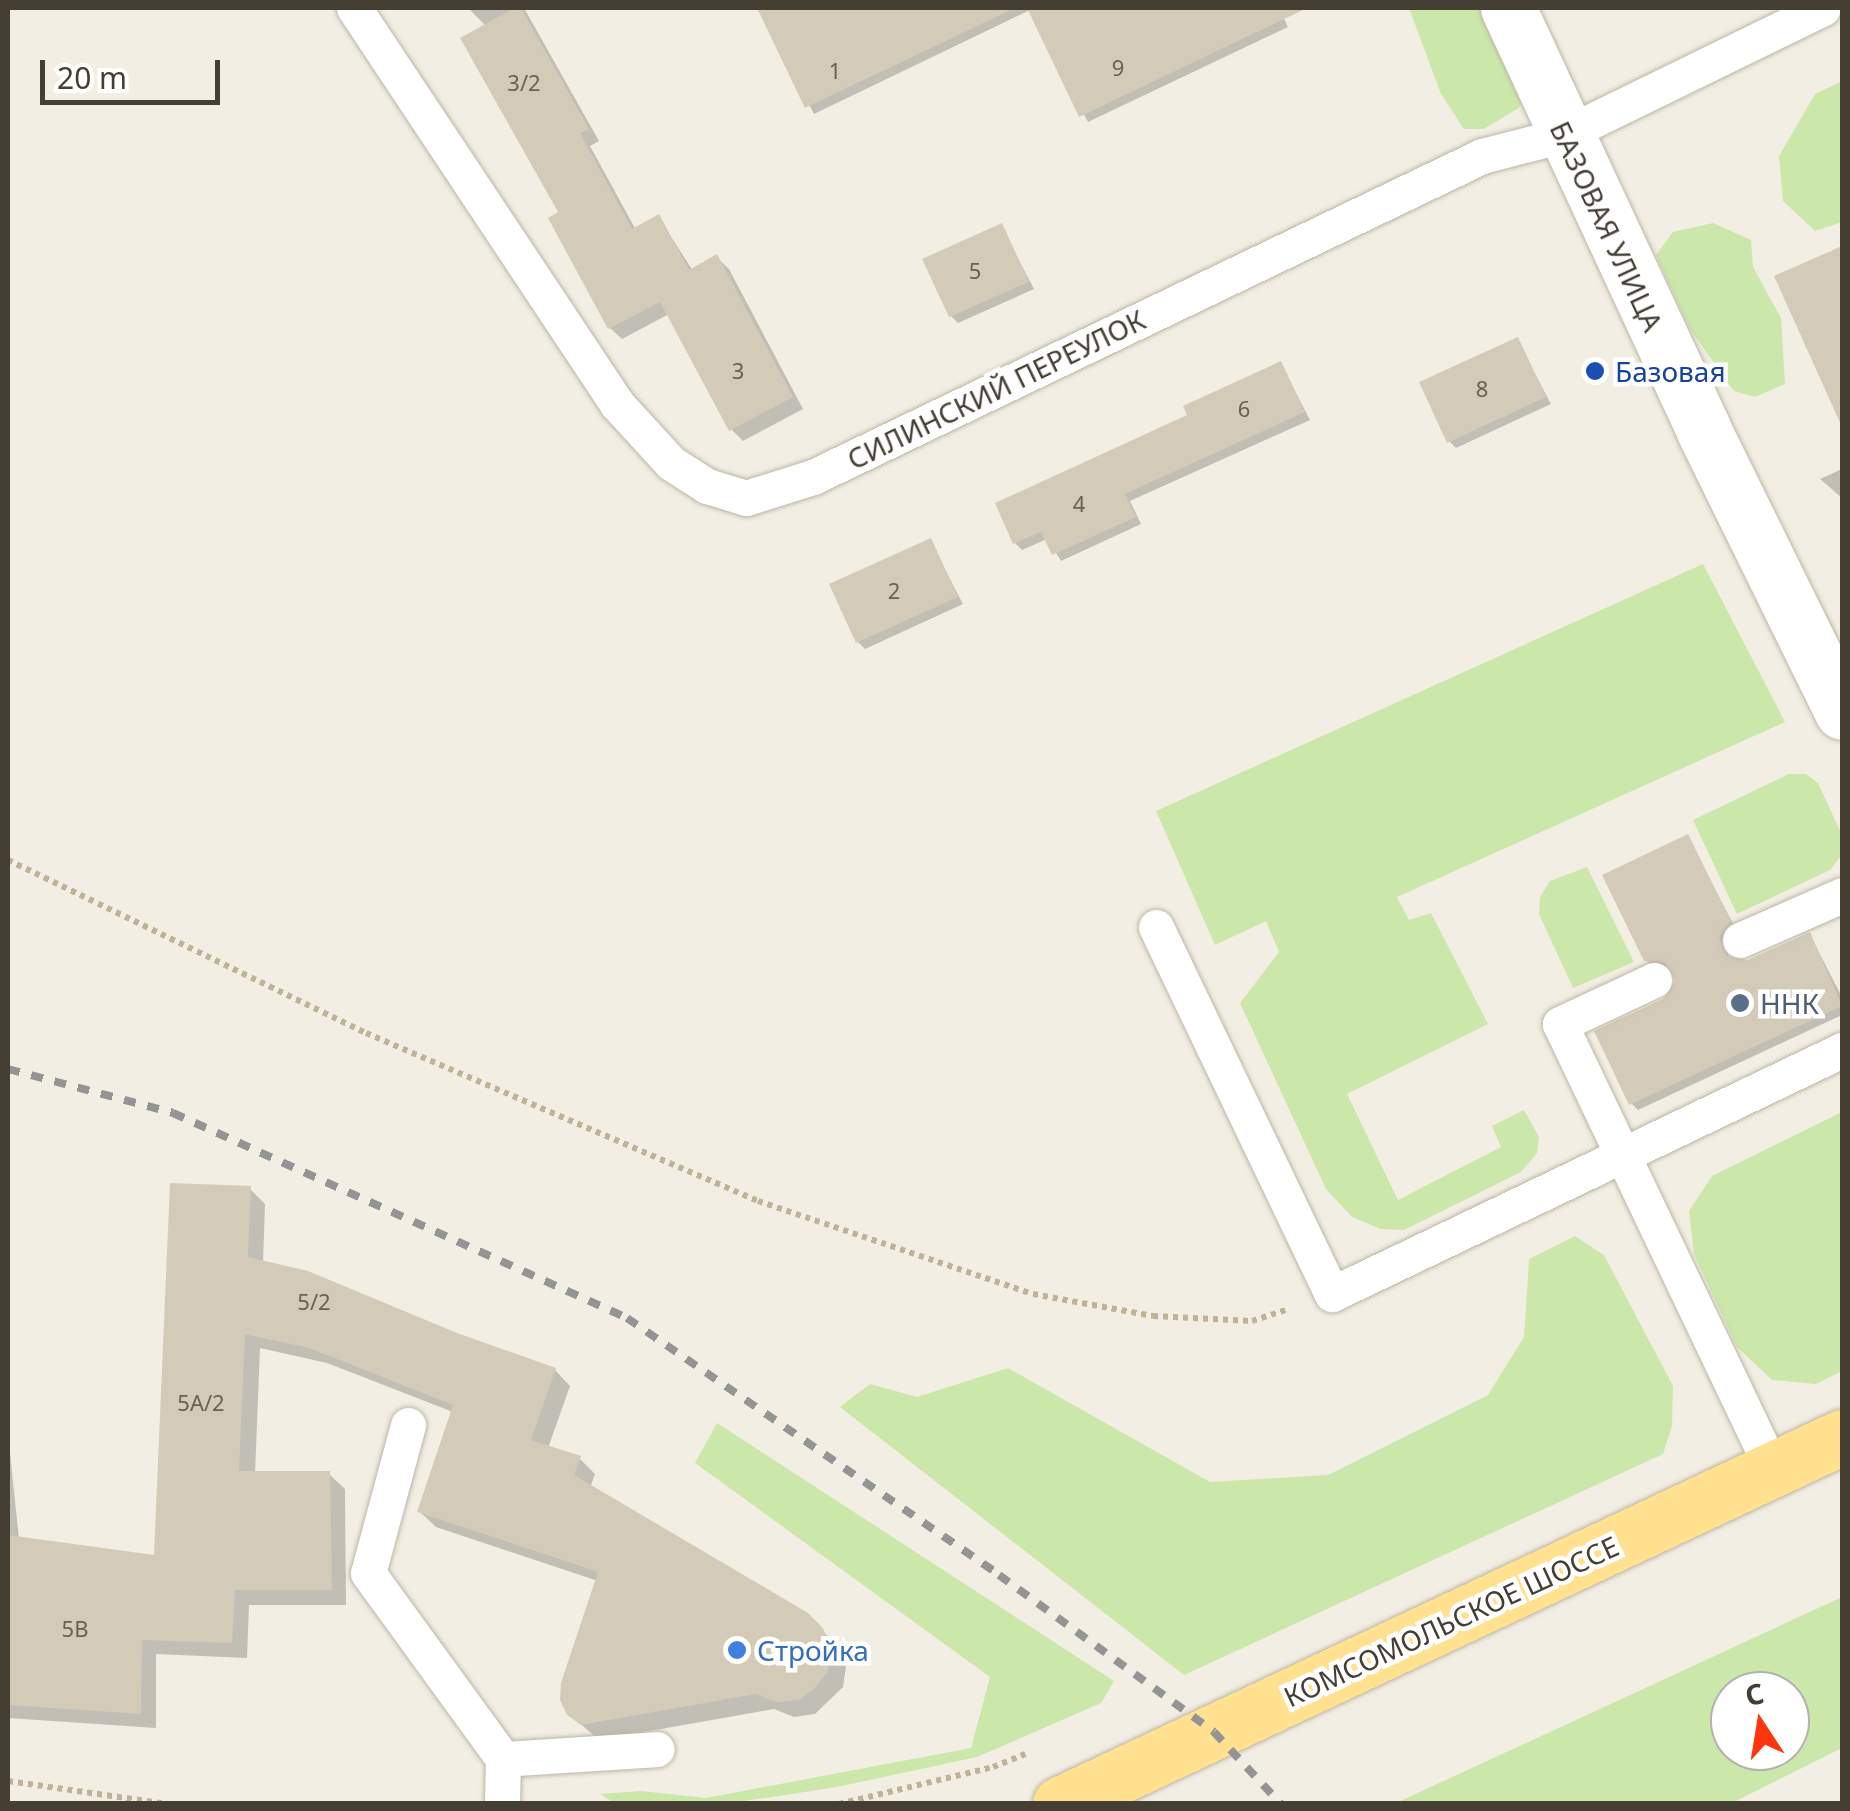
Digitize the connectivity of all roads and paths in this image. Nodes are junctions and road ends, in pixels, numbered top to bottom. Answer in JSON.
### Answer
{"nodes":[{"id":1,"x":354,"y":8,"type":"edge"},
{"id":2,"x":1508,"y":8,"type":"edge"},
{"id":3,"x":1823,"y":8,"type":"edge"},
{"id":4,"x":1563,"y":135,"type":"junction"},
{"id":5,"x":1842,"y":712,"type":"edge"},
{"id":6,"x":8,"y":860,"type":"edge"},
{"id":7,"x":1842,"y":895,"type":"edge"},
{"id":8,"x":1156,"y":927,"type":"dead end"},
{"id":9,"x":1740,"y":940,"type":"dead end"},
{"id":10,"x":1654,"y":980,"type":"dead end"},
{"id":11,"x":1842,"y":1050,"type":"edge"},
{"id":12,"x":1622,"y":1159,"type":"junction"},
{"id":13,"x":1332,"y":1294,"type":"junction"},
{"id":14,"x":408,"y":1425,"type":"dead end"},
{"id":15,"x":1842,"y":1437,"type":"edge"},
{"id":16,"x":1773,"y":1470,"type":"junction"},
{"id":17,"x":657,"y":1749,"type":"dead end"},
{"id":18,"x":503,"y":1760,"type":"junction"},
{"id":19,"x":8,"y":1781,"type":"edge"},
{"id":20,"x":167,"y":1804,"type":"edge"},
{"id":21,"x":502,"y":1804,"type":"edge"},
{"id":22,"x":1060,"y":1804,"type":"edge"}],
"edges":[{"from":1,"to":4,"type":"lane","name":"СИЛИНСКИЙ ПЕРЕУЛОК"},
{"from":2,"to":4,"type":"street","name":"БАЗОВАЯ УЛИЦА"},
{"from":3,"to":4,"type":"lane","name":"СИЛИНСКИЙ ПЕРЕУЛОК"},
{"from":4,"to":5,"type":"street","name":"БАЗОВАЯ УЛИЦА"},
{"from":6,"to":13,"type":"path"},
{"from":7,"to":9,"type":"lane"},
{"from":8,"to":13,"type":"lane"},
{"from":10,"to":12,"type":"lane"},
{"from":11,"to":12,"type":"lane"},
{"from":12,"to":13,"type":"lane"},
{"from":12,"to":16,"type":"lane"},
{"from":14,"to":18,"type":"lane"},
{"from":15,"to":16,"type":"main road","name":"КОМСОМОЛЬСКОЕ ШОССЕ"},
{"from":16,"to":22,"type":"main road","name":"КОМСОМОЛЬСКОЕ ШОССЕ"},
{"from":17,"to":18,"type":"lane"},
{"from":18,"to":21,"type":"lane"},
{"from":19,"to":20,"type":"path"}]}
